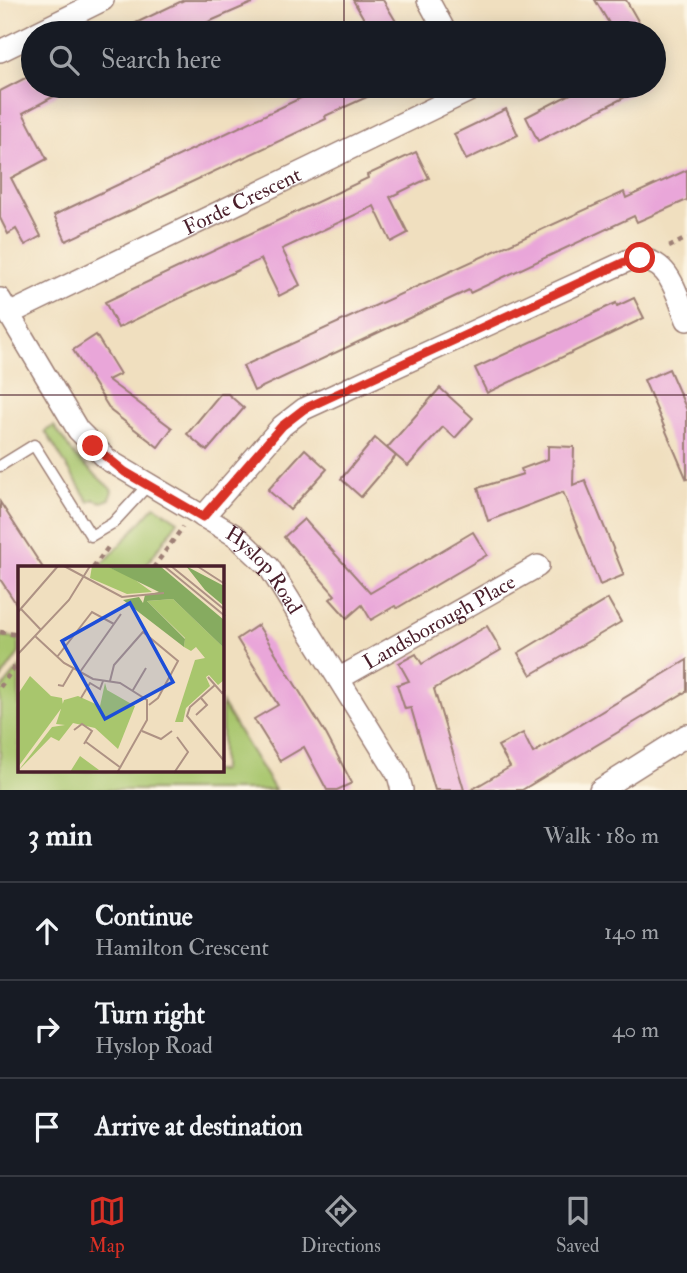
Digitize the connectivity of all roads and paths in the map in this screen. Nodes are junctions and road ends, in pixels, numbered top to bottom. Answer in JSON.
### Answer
{"nodes":[{"id":1,"x":103,"y":0,"type":"edge"},
{"id":2,"x":428,"y":0,"type":"edge"},
{"id":3,"x":61,"y":21,"type":"edge"},
{"id":4,"x":439,"y":21,"type":"edge"},
{"id":5,"x":21,"y":41,"type":"edge"},
{"id":6,"x":0,"y":51,"type":"edge"},
{"id":7,"x":450,"y":98,"type":"edge"},
{"id":8,"x":5,"y":306,"type":"edge"},
{"id":9,"x":687,"y":320,"type":"edge"},
{"id":10,"x":0,"y":466,"type":"edge"},
{"id":11,"x":148,"y":485,"type":"junction"},
{"id":12,"x":198,"y":514,"type":"junction"},
{"id":13,"x":155,"y":566,"type":"edge"},
{"id":14,"x":538,"y":566,"type":"dead end"},
{"id":15,"x":0,"y":632,"type":"edge"},
{"id":16,"x":18,"y":635,"type":"edge"},
{"id":17,"x":18,"y":662,"type":"edge"},
{"id":18,"x":340,"y":678,"type":"junction"},
{"id":19,"x":0,"y":687,"type":"edge"},
{"id":20,"x":685,"y":742,"type":"edge"},
{"id":21,"x":402,"y":790,"type":"edge"},
{"id":22,"x":600,"y":790,"type":"edge"}],
"edges":[{"from":1,"to":3,"type":"street"},
{"from":2,"to":4,"type":"street"},
{"from":5,"to":6,"type":"street"},
{"from":7,"to":8,"type":"street","name":"Forde Crescent"},
{"from":8,"to":11,"type":"street","name":"Hyslop Road"},
{"from":9,"to":12,"type":"street"},
{"from":10,"to":11,"type":"lane"},
{"from":11,"to":12,"type":"street","name":"Hyslop Road"},
{"from":12,"to":13,"type":"path"},
{"from":12,"to":18,"type":"street","name":"Hyslop Road"},
{"from":14,"to":18,"type":"street","name":"Landsborough Place"},
{"from":15,"to":16,"type":"path"},
{"from":17,"to":19,"type":"path"},
{"from":18,"to":21,"type":"street","name":"Hyslop Road"},
{"from":20,"to":22,"type":"street"}]}
